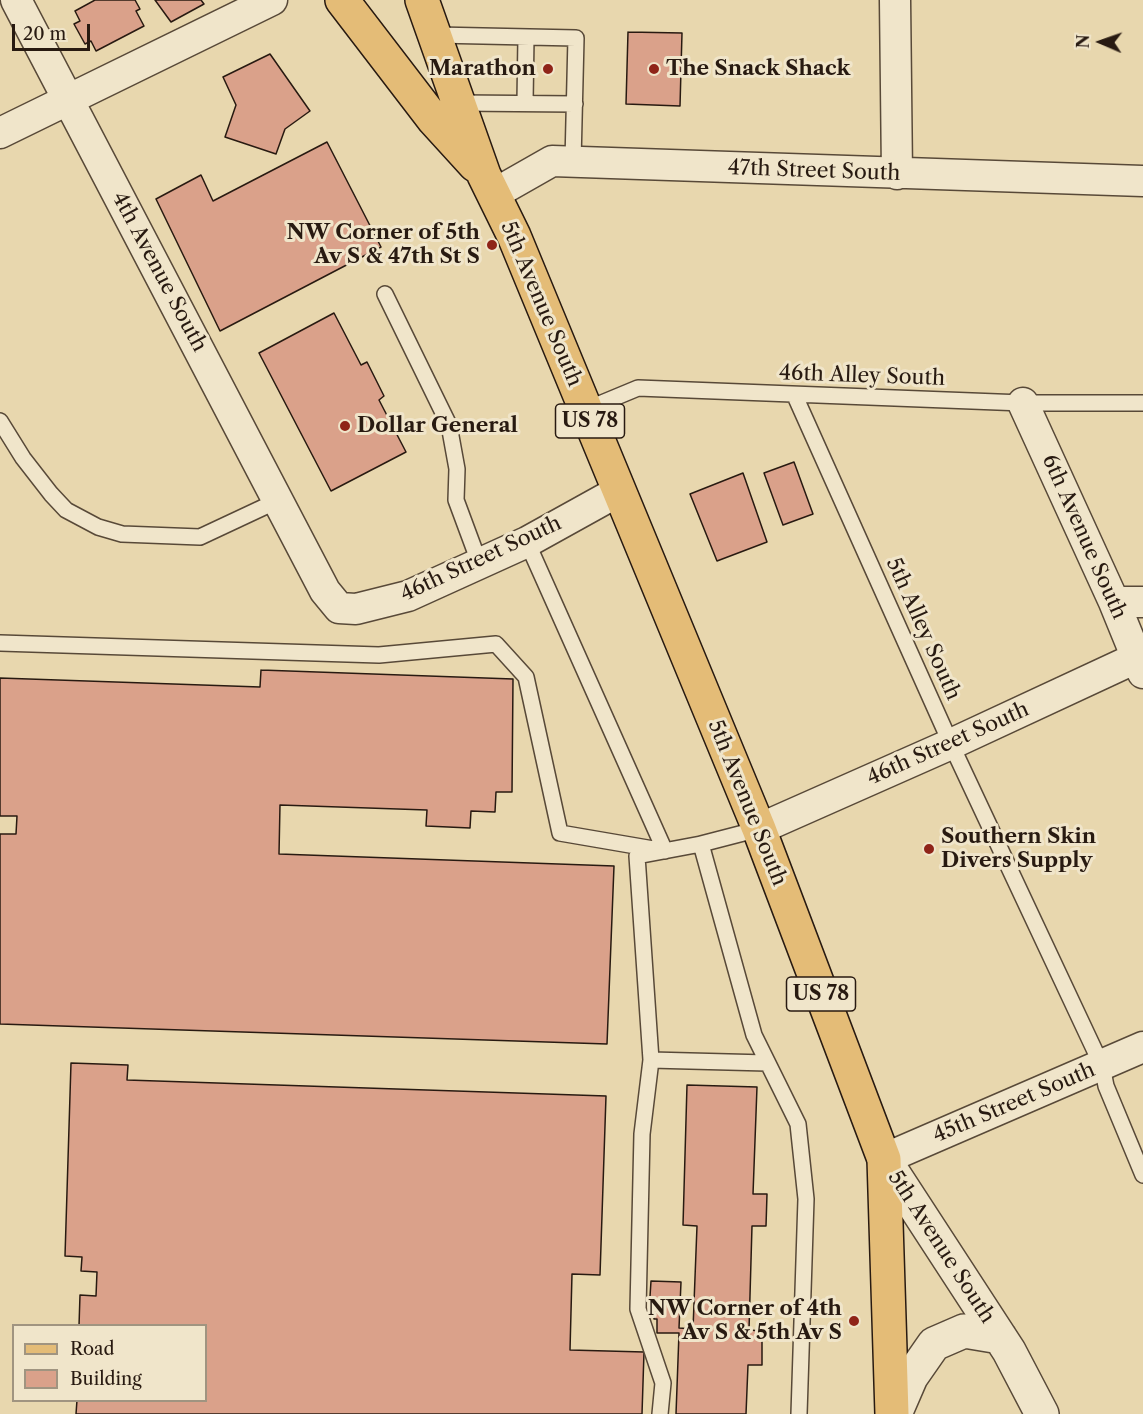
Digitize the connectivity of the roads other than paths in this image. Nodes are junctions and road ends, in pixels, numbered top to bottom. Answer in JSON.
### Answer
{"nodes":[{"id":1,"x":16,"y":0,"type":"edge"},
{"id":2,"x":272,"y":0,"type":"edge"},
{"id":3,"x":342,"y":0,"type":"edge"},
{"id":4,"x":895,"y":0,"type":"edge"},
{"id":5,"x":426,"y":12,"type":"edge"},
{"id":6,"x":526,"y":37,"type":"junction"},
{"id":7,"x":68,"y":99,"type":"junction"},
{"id":8,"x":525,"y":102,"type":"junction"},
{"id":9,"x":459,"y":103,"type":"junction"},
{"id":10,"x":575,"y":104,"type":"junction"},
{"id":11,"x":0,"y":134,"type":"edge"},
{"id":12,"x":573,"y":162,"type":"junction"},
{"id":13,"x":897,"y":174,"type":"junction"},
{"id":14,"x":1143,"y":181,"type":"edge"},
{"id":15,"x":489,"y":185,"type":"junction"},
{"id":16,"x":385,"y":294,"type":"dead end"},
{"id":17,"x":795,"y":396,"type":"junction"},
{"id":18,"x":1023,"y":403,"type":"junction"},
{"id":19,"x":1143,"y":403,"type":"edge"},
{"id":20,"x":585,"y":410,"type":"junction"},
{"id":21,"x":0,"y":421,"type":"edge"},
{"id":22,"x":619,"y":491,"type":"junction"},
{"id":23,"x":279,"y":500,"type":"junction"},
{"id":24,"x":527,"y":542,"type":"junction"},
{"id":25,"x":302,"y":545,"type":"joint"},
{"id":26,"x":479,"y":562,"type":"junction"},
{"id":27,"x":1129,"y":602,"type":"edge"},
{"id":28,"x":0,"y":643,"type":"edge"},
{"id":29,"x":1139,"y":665,"type":"edge"},
{"id":30,"x":951,"y":744,"type":"junction"},
{"id":31,"x":759,"y":829,"type":"junction"},
{"id":32,"x":701,"y":844,"type":"junction"},
{"id":33,"x":665,"y":850,"type":"junction"},
{"id":34,"x":1143,"y":1047,"type":"edge"},
{"id":35,"x":651,"y":1060,"type":"junction"},
{"id":36,"x":767,"y":1063,"type":"junction"},
{"id":37,"x":1102,"y":1066,"type":"junction"},
{"id":38,"x":884,"y":1159,"type":"junction"},
{"id":39,"x":1143,"y":1175,"type":"edge"},
{"id":40,"x":1000,"y":1337,"type":"junction"},
{"id":41,"x":660,"y":1414,"type":"edge"},
{"id":42,"x":799,"y":1414,"type":"edge"},
{"id":43,"x":893,"y":1414,"type":"edge"},
{"id":44,"x":1042,"y":1414,"type":"edge"}],
"edges":[{"from":1,"to":7,"type":"street","name":"4th Avenue South"},
{"from":2,"to":7,"type":"street"},
{"from":3,"to":15,"type":"main road","name":"5th Avenue South","number":"US 78"},
{"from":4,"to":13,"type":"street"},
{"from":5,"to":6,"type":"lane"},
{"from":5,"to":9,"type":"main road","name":"5th Avenue South","number":"US 78"},
{"from":6,"to":8,"type":"lane"},
{"from":6,"to":10,"type":"lane"},
{"from":7,"to":11,"type":"street"},
{"from":7,"to":23,"type":"street","name":"4th Avenue South"},
{"from":8,"to":9,"type":"lane"},
{"from":8,"to":10,"type":"lane"},
{"from":9,"to":15,"type":"main road","name":"5th Avenue South","number":"US 78"},
{"from":10,"to":12,"type":"lane"},
{"from":12,"to":13,"type":"street","name":"47th Street South"},
{"from":12,"to":15,"type":"street","name":"47th Street South"},
{"from":13,"to":14,"type":"street","name":"47th Street South"},
{"from":15,"to":20,"type":"main road","name":"5th Avenue South","number":"US 78"},
{"from":16,"to":26,"type":"lane"},
{"from":17,"to":18,"type":"lane","name":"46th Alley South"},
{"from":17,"to":20,"type":"lane","name":"46th Alley South"},
{"from":17,"to":30,"type":"lane","name":"5th Alley South"},
{"from":18,"to":19,"type":"lane","name":"46th Alley South"},
{"from":18,"to":27,"type":"street","name":"6th Avenue South"},
{"from":20,"to":22,"type":"main road","name":"5th Avenue South","number":"US 78"},
{"from":21,"to":23,"type":"lane"},
{"from":22,"to":24,"type":"street","name":"46th Street South"},
{"from":22,"to":31,"type":"main road","name":"5th Avenue South","number":"US 78"},
{"from":23,"to":25,"type":"street","name":"4th Avenue South"},
{"from":24,"to":26,"type":"street","name":"46th Street South"},
{"from":24,"to":33,"type":"lane"},
{"from":25,"to":26,"type":"street","name":"46th Street South"},
{"from":27,"to":29,"type":"street","name":"6th Avenue South"},
{"from":28,"to":33,"type":"lane"},
{"from":29,"to":30,"type":"street","name":"46th Street South"},
{"from":30,"to":31,"type":"street","name":"46th Street South"},
{"from":30,"to":37,"type":"lane","name":"5th Alley South"},
{"from":31,"to":32,"type":"lane"},
{"from":31,"to":38,"type":"main road","name":"5th Avenue South","number":"US 78"},
{"from":32,"to":33,"type":"lane"},
{"from":32,"to":36,"type":"lane"},
{"from":33,"to":35,"type":"lane"},
{"from":34,"to":37,"type":"street","name":"45th Street South"},
{"from":35,"to":36,"type":"lane"},
{"from":35,"to":41,"type":"lane"},
{"from":36,"to":42,"type":"lane"},
{"from":37,"to":38,"type":"street","name":"45th Street South"},
{"from":37,"to":39,"type":"lane","name":"5th Alley South"},
{"from":38,"to":40,"type":"street","name":"5th Avenue South"},
{"from":38,"to":43,"type":"main road","number":"US 78"},
{"from":40,"to":43,"type":"street"},
{"from":40,"to":44,"type":"street","name":"5th Avenue South"}]}
